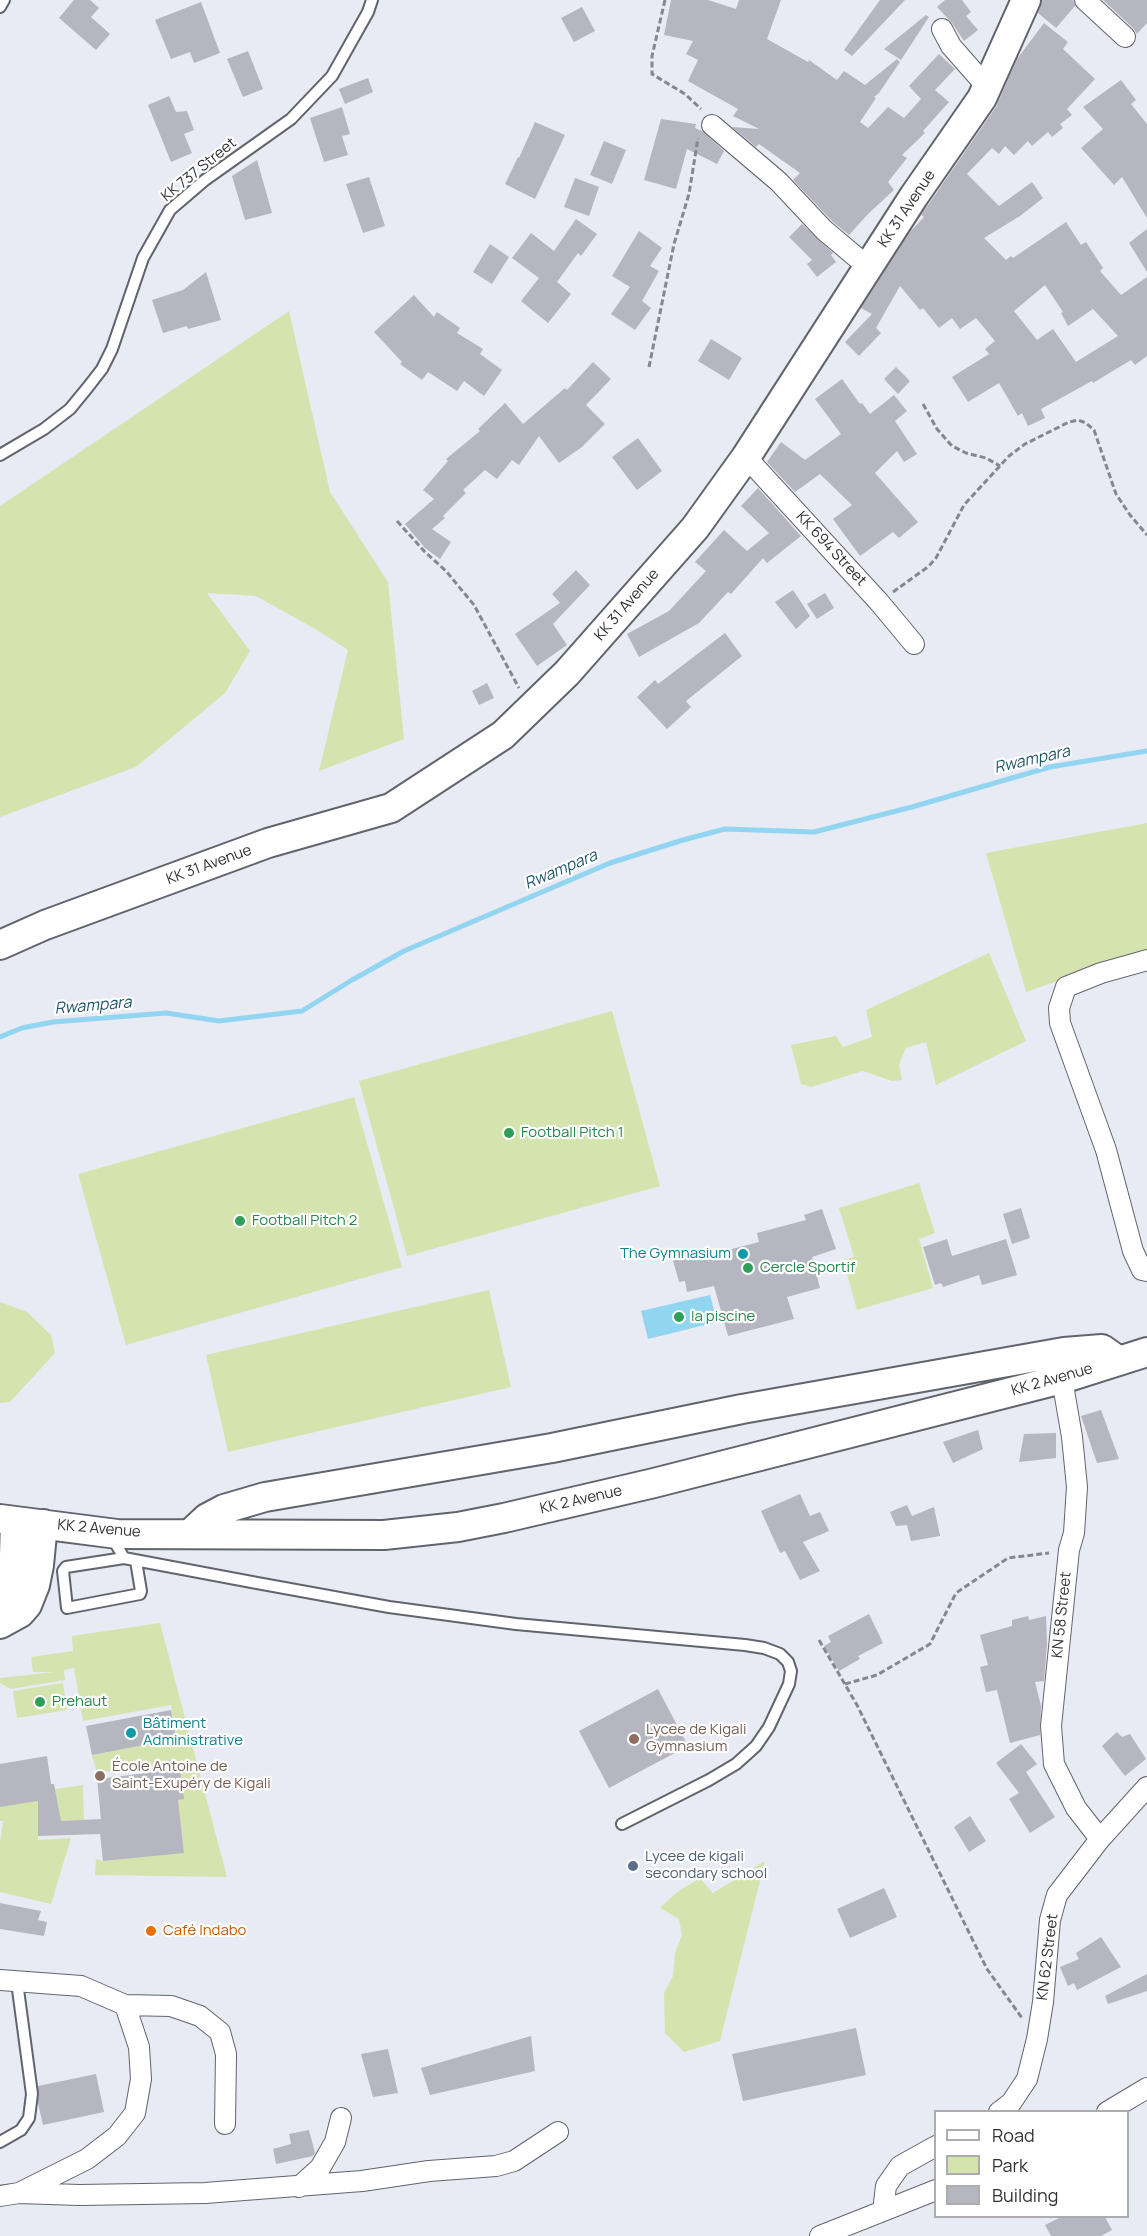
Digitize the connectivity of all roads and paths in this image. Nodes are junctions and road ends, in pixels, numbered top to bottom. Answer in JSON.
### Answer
{"nodes":[{"id":1,"x":4,"y":0,"type":"edge"},
{"id":2,"x":372,"y":0,"type":"edge"},
{"id":3,"x":665,"y":0,"type":"edge"},
{"id":4,"x":1026,"y":0,"type":"edge"},
{"id":5,"x":1085,"y":0,"type":"edge"},
{"id":6,"x":0,"y":8,"type":"edge"},
{"id":7,"x":942,"y":29,"type":"dead end"},
{"id":8,"x":1125,"y":38,"type":"dead end"},
{"id":9,"x":987,"y":87,"type":"junction"},
{"id":10,"x":709,"y":120,"type":"junction"},
{"id":11,"x":868,"y":267,"type":"junction"},
{"id":12,"x":649,"y":368,"type":"dead end"},
{"id":13,"x":923,"y":404,"type":"dead end"},
{"id":14,"x":0,"y":456,"type":"edge"},
{"id":15,"x":746,"y":457,"type":"junction"},
{"id":16,"x":1000,"y":466,"type":"junction"},
{"id":17,"x":397,"y":522,"type":"dead end"},
{"id":18,"x":1147,"y":536,"type":"edge"},
{"id":19,"x":879,"y":602,"type":"junction"},
{"id":20,"x":914,"y":644,"type":"dead end"},
{"id":21,"x":522,"y":694,"type":"dead end"},
{"id":22,"x":0,"y":945,"type":"edge"},
{"id":23,"x":1147,"y":960,"type":"edge"},
{"id":24,"x":1147,"y":1271,"type":"edge"},
{"id":25,"x":1147,"y":1352,"type":"edge"},
{"id":26,"x":1119,"y":1361,"type":"junction"},
{"id":27,"x":1062,"y":1379,"type":"junction"},
{"id":28,"x":8,"y":1520,"type":"edge"},
{"id":29,"x":43,"y":1524,"type":"junction"},
{"id":30,"x":190,"y":1534,"type":"junction"},
{"id":31,"x":121,"y":1546,"type":"junction"},
{"id":32,"x":1069,"y":1550,"type":"junction"},
{"id":33,"x":136,"y":1561,"type":"junction"},
{"id":34,"x":0,"y":1604,"type":"edge"},
{"id":35,"x":0,"y":1624,"type":"edge"},
{"id":36,"x":819,"y":1640,"type":"dead end"},
{"id":37,"x":845,"y":1684,"type":"junction"},
{"id":38,"x":1147,"y":1787,"type":"edge"},
{"id":39,"x":622,"y":1824,"type":"dead end"},
{"id":40,"x":1100,"y":1839,"type":"junction"},
{"id":41,"x":9,"y":1981,"type":"edge"},
{"id":42,"x":125,"y":2005,"type":"junction"},
{"id":43,"x":1037,"y":2039,"type":"junction"},
{"id":44,"x":1147,"y":2088,"type":"edge"},
{"id":45,"x":1002,"y":2110,"type":"edge"},
{"id":46,"x":1110,"y":2110,"type":"edge"},
{"id":47,"x":341,"y":2118,"type":"dead end"},
{"id":48,"x":225,"y":2124,"type":"dead end"},
{"id":49,"x":558,"y":2132,"type":"dead end"},
{"id":50,"x":0,"y":2142,"type":"edge"},
{"id":51,"x":934,"y":2147,"type":"edge"},
{"id":52,"x":298,"y":2187,"type":"junction"},
{"id":53,"x":934,"y":2191,"type":"edge"},
{"id":54,"x":9,"y":2195,"type":"edge"},
{"id":55,"x":883,"y":2211,"type":"junction"},
{"id":56,"x":820,"y":2236,"type":"edge"}],
"edges":[{"from":1,"to":6,"type":"lane"},
{"from":2,"to":14,"type":"lane","name":"KK 737 Street"},
{"from":3,"to":10,"type":"path"},
{"from":4,"to":9,"type":"main road","name":"KK 31 Avenue"},
{"from":5,"to":8,"type":"street"},
{"from":7,"to":9,"type":"street"},
{"from":9,"to":11,"type":"main road","name":"KK 31 Avenue"},
{"from":10,"to":11,"type":"street"},
{"from":10,"to":12,"type":"path"},
{"from":11,"to":15,"type":"main road","name":"KK 31 Avenue"},
{"from":13,"to":16,"type":"path"},
{"from":15,"to":19,"type":"street","name":"KK 694 Street"},
{"from":15,"to":22,"type":"main road","name":"KK 31 Avenue"},
{"from":16,"to":18,"type":"path"},
{"from":16,"to":19,"type":"path"},
{"from":17,"to":21,"type":"path"},
{"from":19,"to":20,"type":"street","name":"KK 694 Street"},
{"from":23,"to":24,"type":"street"},
{"from":25,"to":26,"type":"main road","name":"KK 2 Avenue"},
{"from":26,"to":27,"type":"main road","name":"KK 2 Avenue"},
{"from":26,"to":30,"type":"main road"},
{"from":27,"to":30,"type":"main road","name":"KK 2 Avenue"},
{"from":27,"to":32,"type":"street","name":"KN 58 Street"},
{"from":28,"to":29,"type":"main road","name":"KK 2 Avenue"},
{"from":28,"to":34,"type":"main road"},
{"from":29,"to":31,"type":"main road","name":"KK 2 Avenue"},
{"from":29,"to":35,"type":"main road"},
{"from":30,"to":31,"type":"main road","name":"KK 2 Avenue"},
{"from":31,"to":33,"type":"lane"},
{"from":31,"to":33,"type":"lane"},
{"from":32,"to":37,"type":"path"},
{"from":32,"to":40,"type":"street","name":"KN 58 Street"},
{"from":33,"to":39,"type":"lane"},
{"from":36,"to":37,"type":"path"},
{"from":37,"to":43,"type":"path"},
{"from":38,"to":40,"type":"street","name":"KN 62 Street"},
{"from":40,"to":43,"type":"street","name":"KN 62 Street"},
{"from":41,"to":42,"type":"street"},
{"from":41,"to":50,"type":"lane"},
{"from":42,"to":48,"type":"street"},
{"from":42,"to":54,"type":"street"},
{"from":43,"to":45,"type":"street","name":"KN 62 Street"},
{"from":44,"to":46,"type":"street"},
{"from":47,"to":52,"type":"street"},
{"from":49,"to":52,"type":"street"},
{"from":51,"to":55,"type":"street"},
{"from":52,"to":54,"type":"street"},
{"from":53,"to":55,"type":"street"},
{"from":55,"to":56,"type":"street"}]}
